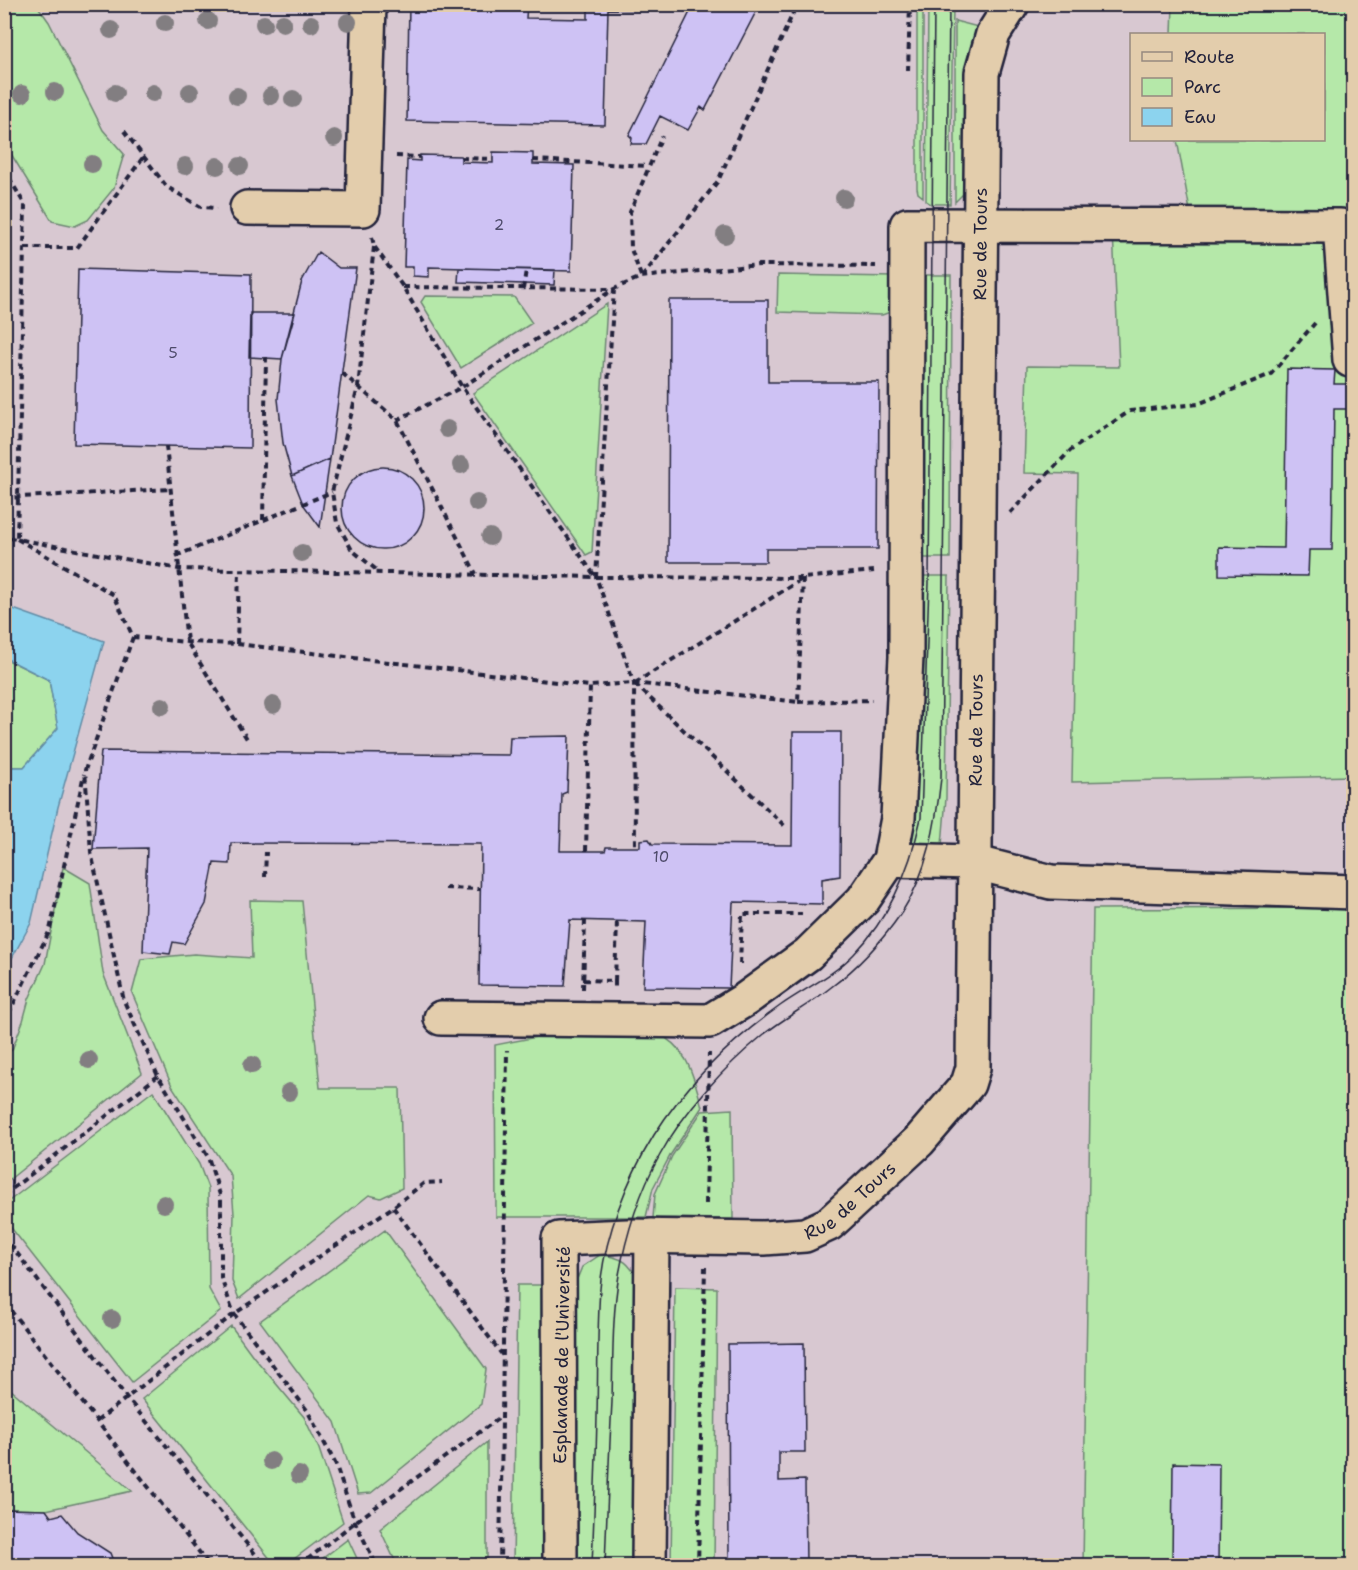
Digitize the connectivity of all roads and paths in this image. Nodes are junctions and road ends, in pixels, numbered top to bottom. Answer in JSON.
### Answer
{"nodes":[{"id":1,"x":369,"y":4,"type":"edge"},
{"id":2,"x":797,"y":4,"type":"edge"},
{"id":3,"x":910,"y":4,"type":"edge"},
{"id":4,"x":1012,"y":4,"type":"edge"},
{"id":5,"x":908,"y":71,"type":"dead end"},
{"id":6,"x":124,"y":131,"type":"dead end"},
{"id":7,"x":662,"y":136,"type":"dead end"},
{"id":8,"x":144,"y":156,"type":"junction"},
{"id":9,"x":461,"y":158,"type":"dead end"},
{"id":10,"x":493,"y":159,"type":"dead end"},
{"id":11,"x":533,"y":160,"type":"dead end"},
{"id":12,"x":648,"y":166,"type":"junction"},
{"id":13,"x":4,"y":169,"type":"edge"},
{"id":14,"x":247,"y":208,"type":"joint"},
{"id":15,"x":981,"y":225,"type":"junction"},
{"id":16,"x":25,"y":248,"type":"junction"},
{"id":17,"x":886,"y":266,"type":"dead end"},
{"id":18,"x":526,"y":270,"type":"dead end"},
{"id":19,"x":641,"y":277,"type":"junction"},
{"id":20,"x":403,"y":287,"type":"junction"},
{"id":21,"x":523,"y":289,"type":"junction"},
{"id":22,"x":614,"y":289,"type":"junction"},
{"id":23,"x":1344,"y":289,"type":"junction"},
{"id":24,"x":266,"y":357,"type":"dead end"},
{"id":25,"x":1350,"y":360,"type":"dead end"},
{"id":26,"x":342,"y":373,"type":"dead end"},
{"id":27,"x":358,"y":387,"type":"junction"},
{"id":28,"x":462,"y":387,"type":"junction"},
{"id":29,"x":397,"y":420,"type":"junction"},
{"id":30,"x":166,"y":446,"type":"dead end"},
{"id":31,"x":170,"y":489,"type":"junction"},
{"id":32,"x":332,"y":492,"type":"junction"},
{"id":33,"x":18,"y":497,"type":"junction"},
{"id":34,"x":4,"y":498,"type":"edge"},
{"id":35,"x":1008,"y":515,"type":"dead end"},
{"id":36,"x":262,"y":520,"type":"junction"},
{"id":37,"x":4,"y":537,"type":"edge"},
{"id":38,"x":17,"y":538,"type":"junction"},
{"id":39,"x":176,"y":556,"type":"junction"},
{"id":40,"x":906,"y":568,"type":"junction"},
{"id":41,"x":179,"y":569,"type":"junction"},
{"id":42,"x":239,"y":570,"type":"junction"},
{"id":43,"x":380,"y":572,"type":"junction"},
{"id":44,"x":476,"y":574,"type":"junction"},
{"id":45,"x":596,"y":577,"type":"junction"},
{"id":46,"x":803,"y":578,"type":"junction"},
{"id":47,"x":133,"y":637,"type":"junction"},
{"id":48,"x":187,"y":642,"type":"junction"},
{"id":49,"x":237,"y":644,"type":"junction"},
{"id":50,"x":634,"y":683,"type":"junction"},
{"id":51,"x":590,"y":686,"type":"junction"},
{"id":52,"x":903,"y":700,"type":"junction"},
{"id":53,"x":798,"y":702,"type":"junction"},
{"id":54,"x":249,"y":742,"type":"dead end"},
{"id":55,"x":85,"y":770,"type":"junction"},
{"id":56,"x":787,"y":828,"type":"dead end"},
{"id":57,"x":635,"y":847,"type":"dead end"},
{"id":58,"x":586,"y":851,"type":"dead end"},
{"id":59,"x":266,"y":852,"type":"dead end"},
{"id":60,"x":890,"y":860,"type":"junction"},
{"id":61,"x":973,"y":862,"type":"junction"},
{"id":62,"x":265,"y":877,"type":"dead end"},
{"id":63,"x":445,"y":888,"type":"dead end"},
{"id":64,"x":480,"y":889,"type":"dead end"},
{"id":65,"x":1353,"y":892,"type":"edge"},
{"id":66,"x":585,"y":920,"type":"dead end"},
{"id":67,"x":616,"y":921,"type":"dead end"},
{"id":68,"x":615,"y":981,"type":"dead end"},
{"id":69,"x":441,"y":1018,"type":"dead end"},
{"id":70,"x":508,"y":1018,"type":"junction"},
{"id":71,"x":582,"y":1019,"type":"junction"},
{"id":72,"x":710,"y":1021,"type":"junction"},
{"id":73,"x":4,"y":1023,"type":"edge"},
{"id":74,"x":158,"y":1076,"type":"junction"},
{"id":75,"x":442,"y":1182,"type":"dead end"},
{"id":76,"x":4,"y":1195,"type":"edge"},
{"id":77,"x":393,"y":1207,"type":"junction"},
{"id":78,"x":706,"y":1212,"type":"dead end"},
{"id":79,"x":4,"y":1236,"type":"edge"},
{"id":80,"x":652,"y":1236,"type":"junction"},
{"id":81,"x":705,"y":1263,"type":"dead end"},
{"id":82,"x":4,"y":1302,"type":"edge"},
{"id":83,"x":234,"y":1314,"type":"junction"},
{"id":84,"x":503,"y":1356,"type":"junction"},
{"id":85,"x":127,"y":1398,"type":"junction"},
{"id":86,"x":502,"y":1416,"type":"junction"},
{"id":87,"x":97,"y":1420,"type":"junction"},
{"id":88,"x":354,"y":1522,"type":"junction"},
{"id":89,"x":210,"y":1566,"type":"edge"},
{"id":90,"x":265,"y":1566,"type":"edge"},
{"id":91,"x":298,"y":1566,"type":"edge"},
{"id":92,"x":377,"y":1566,"type":"edge"},
{"id":93,"x":500,"y":1566,"type":"edge"},
{"id":94,"x":561,"y":1566,"type":"edge"},
{"id":95,"x":649,"y":1566,"type":"edge"},
{"id":96,"x":698,"y":1566,"type":"edge"}],
"edges":[{"from":1,"to":14,"type":"street"},
{"from":2,"to":19,"type":"path"},
{"from":3,"to":5,"type":"path"},
{"from":4,"to":15,"type":"street","name":"Rue de Tours"},
{"from":6,"to":8,"type":"path"},
{"from":7,"to":12,"type":"path"},
{"from":8,"to":14,"type":"path"},
{"from":8,"to":16,"type":"path"},
{"from":9,"to":10,"type":"path"},
{"from":11,"to":12,"type":"path"},
{"from":12,"to":19,"type":"path"},
{"from":13,"to":16,"type":"path"},
{"from":15,"to":23,"type":"street"},
{"from":15,"to":40,"type":"street"},
{"from":15,"to":61,"type":"street","name":"Rue de Tours"},
{"from":16,"to":33,"type":"path"},
{"from":17,"to":19,"type":"path"},
{"from":18,"to":21,"type":"path"},
{"from":19,"to":22,"type":"path"},
{"from":20,"to":21,"type":"path"},
{"from":20,"to":27,"type":"path"},
{"from":20,"to":28,"type":"path"},
{"from":21,"to":22,"type":"path"},
{"from":22,"to":28,"type":"path"},
{"from":22,"to":45,"type":"path"},
{"from":23,"to":25,"type":"street"},
{"from":23,"to":35,"type":"path"},
{"from":24,"to":36,"type":"path"},
{"from":26,"to":27,"type":"path"},
{"from":27,"to":29,"type":"path"},
{"from":27,"to":32,"type":"path"},
{"from":28,"to":29,"type":"path"},
{"from":28,"to":45,"type":"path"},
{"from":29,"to":44,"type":"path"},
{"from":30,"to":31,"type":"path"},
{"from":31,"to":33,"type":"path"},
{"from":31,"to":39,"type":"path"},
{"from":32,"to":36,"type":"path"},
{"from":32,"to":43,"type":"path"},
{"from":33,"to":34,"type":"path"},
{"from":33,"to":38,"type":"path"},
{"from":36,"to":39,"type":"path"},
{"from":37,"to":38,"type":"path"},
{"from":38,"to":41,"type":"path"},
{"from":38,"to":47,"type":"path"},
{"from":39,"to":41,"type":"path"},
{"from":40,"to":46,"type":"path"},
{"from":40,"to":52,"type":"street"},
{"from":41,"to":42,"type":"path"},
{"from":41,"to":48,"type":"path"},
{"from":42,"to":43,"type":"path"},
{"from":42,"to":49,"type":"path"},
{"from":43,"to":44,"type":"path"},
{"from":44,"to":45,"type":"path"},
{"from":45,"to":46,"type":"path"},
{"from":45,"to":50,"type":"path"},
{"from":46,"to":50,"type":"path"},
{"from":46,"to":53,"type":"path"},
{"from":47,"to":48,"type":"path"},
{"from":47,"to":55,"type":"path"},
{"from":48,"to":49,"type":"path"},
{"from":48,"to":54,"type":"path"},
{"from":49,"to":51,"type":"path"},
{"from":50,"to":51,"type":"path"},
{"from":50,"to":53,"type":"path"},
{"from":50,"to":56,"type":"path"},
{"from":50,"to":57,"type":"path"},
{"from":51,"to":58,"type":"path"},
{"from":52,"to":53,"type":"path"},
{"from":52,"to":60,"type":"street"},
{"from":55,"to":73,"type":"path"},
{"from":55,"to":74,"type":"path"},
{"from":59,"to":62,"type":"path"},
{"from":60,"to":61,"type":"street"},
{"from":60,"to":72,"type":"street"},
{"from":61,"to":65,"type":"street"},
{"from":61,"to":80,"type":"street","name":"Rue de Tours"},
{"from":63,"to":64,"type":"path"},
{"from":66,"to":71,"type":"path"},
{"from":67,"to":68,"type":"path"},
{"from":69,"to":70,"type":"street"},
{"from":70,"to":71,"type":"street"},
{"from":70,"to":84,"type":"path"},
{"from":71,"to":72,"type":"street"},
{"from":72,"to":78,"type":"path"},
{"from":74,"to":76,"type":"path"},
{"from":74,"to":83,"type":"path"},
{"from":75,"to":77,"type":"path"},
{"from":77,"to":83,"type":"path"},
{"from":77,"to":84,"type":"path"},
{"from":79,"to":85,"type":"path"},
{"from":80,"to":94,"type":"street","name":"Esplanade de l'Université"},
{"from":80,"to":95,"type":"street"},
{"from":81,"to":96,"type":"path"},
{"from":82,"to":87,"type":"path"},
{"from":83,"to":85,"type":"path"},
{"from":83,"to":88,"type":"path"},
{"from":84,"to":86,"type":"path"},
{"from":85,"to":87,"type":"path"},
{"from":85,"to":90,"type":"path"},
{"from":86,"to":88,"type":"path"},
{"from":86,"to":93,"type":"path"},
{"from":87,"to":89,"type":"path"},
{"from":88,"to":91,"type":"path"},
{"from":88,"to":92,"type":"path"}]}
